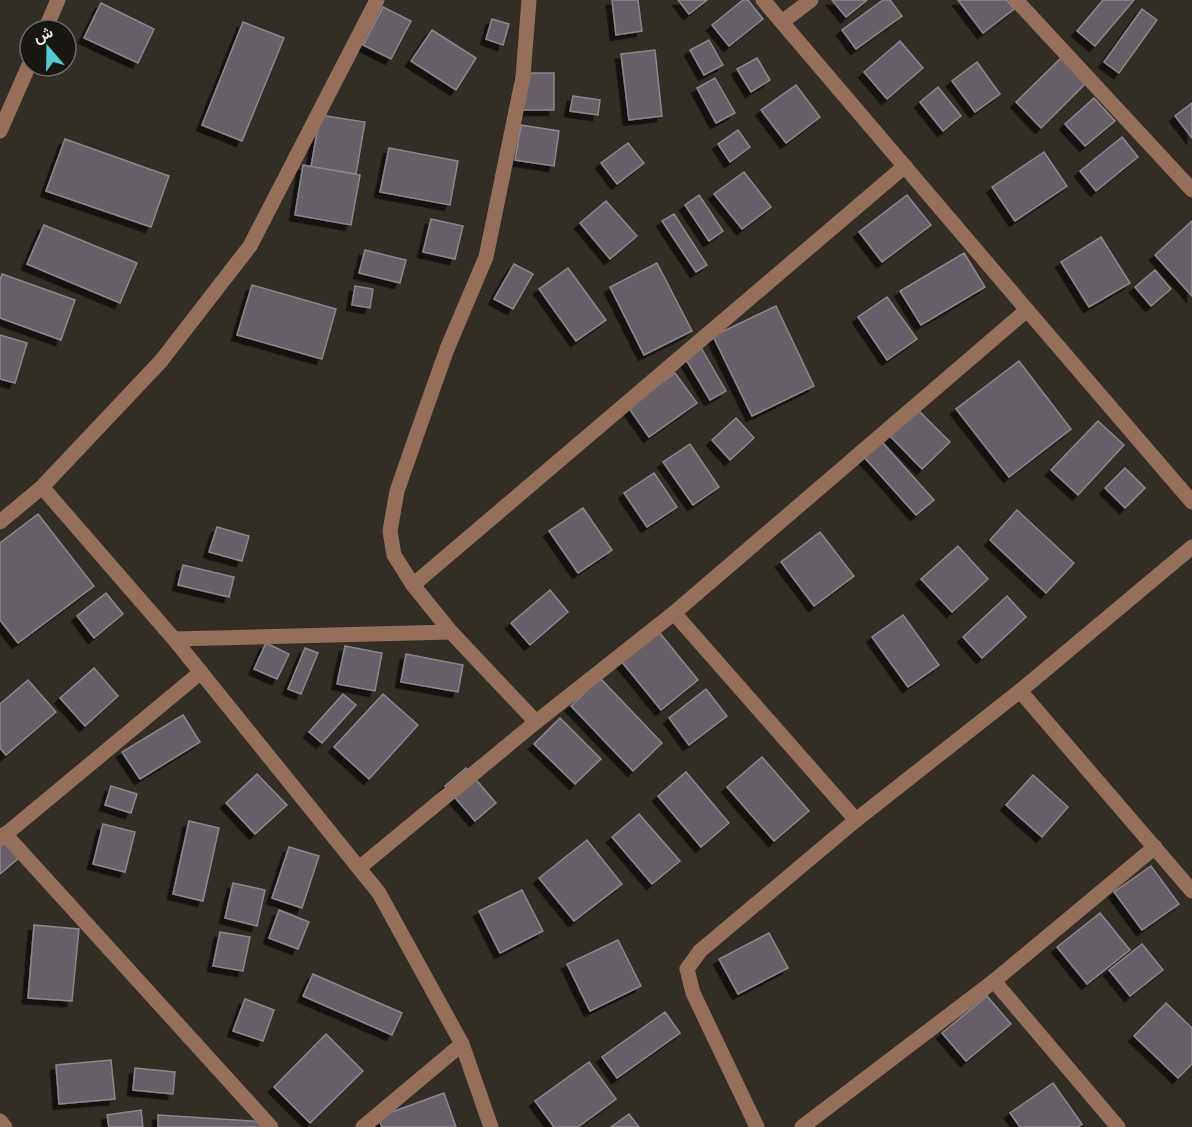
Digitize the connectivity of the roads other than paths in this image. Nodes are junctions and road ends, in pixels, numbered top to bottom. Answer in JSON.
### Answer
{"nodes":[{"id":1,"x":58,"y":0,"type":"edge"},
{"id":2,"x":377,"y":0,"type":"edge"},
{"id":3,"x":529,"y":0,"type":"edge"},
{"id":4,"x":763,"y":0,"type":"edge"},
{"id":5,"x":811,"y":0,"type":"edge"},
{"id":6,"x":1016,"y":0,"type":"edge"},
{"id":7,"x":50,"y":18,"type":"edge"},
{"id":8,"x":782,"y":22,"type":"junction"},
{"id":9,"x":23,"y":78,"type":"edge"},
{"id":10,"x":0,"y":131,"type":"edge"},
{"id":11,"x":905,"y":166,"type":"junction"},
{"id":12,"x":1192,"y":190,"type":"edge"},
{"id":13,"x":1027,"y":310,"type":"junction"},
{"id":14,"x":42,"y":487,"type":"junction"},
{"id":15,"x":1192,"y":502,"type":"edge"},
{"id":16,"x":0,"y":522,"type":"edge"},
{"id":17,"x":1192,"y":547,"type":"edge"},
{"id":18,"x":413,"y":585,"type":"junction"},
{"id":19,"x":674,"y":612,"type":"junction"},
{"id":20,"x":451,"y":632,"type":"junction"},
{"id":21,"x":174,"y":639,"type":"junction"},
{"id":22,"x":201,"y":672,"type":"junction"},
{"id":23,"x":1020,"y":691,"type":"junction"},
{"id":24,"x":536,"y":722,"type":"junction"},
{"id":25,"x":856,"y":820,"type":"junction"},
{"id":26,"x":3,"y":837,"type":"edge"},
{"id":27,"x":1155,"y":847,"type":"junction"},
{"id":28,"x":359,"y":868,"type":"junction"},
{"id":29,"x":1192,"y":891,"type":"edge"},
{"id":30,"x":994,"y":981,"type":"junction"},
{"id":31,"x":462,"y":1044,"type":"junction"},
{"id":32,"x":0,"y":1121,"type":"edge"},
{"id":33,"x":5,"y":1127,"type":"edge"},
{"id":34,"x":271,"y":1127,"type":"edge"},
{"id":35,"x":363,"y":1127,"type":"edge"},
{"id":36,"x":491,"y":1127,"type":"edge"},
{"id":37,"x":757,"y":1127,"type":"edge"},
{"id":38,"x":802,"y":1127,"type":"edge"},
{"id":39,"x":1118,"y":1127,"type":"edge"}],
"edges":[{"from":1,"to":7,"type":"street"},
{"from":2,"to":14,"type":"street"},
{"from":3,"to":18,"type":"street"},
{"from":4,"to":8,"type":"street"},
{"from":5,"to":8,"type":"street"},
{"from":6,"to":12,"type":"street"},
{"from":8,"to":11,"type":"street"},
{"from":9,"to":10,"type":"street"},
{"from":11,"to":13,"type":"street"},
{"from":11,"to":18,"type":"street"},
{"from":13,"to":15,"type":"street"},
{"from":13,"to":19,"type":"street"},
{"from":14,"to":16,"type":"street"},
{"from":14,"to":21,"type":"street"},
{"from":17,"to":23,"type":"street"},
{"from":18,"to":20,"type":"street"},
{"from":19,"to":24,"type":"street"},
{"from":19,"to":25,"type":"street"},
{"from":20,"to":21,"type":"street"},
{"from":20,"to":24,"type":"street"},
{"from":21,"to":22,"type":"street"},
{"from":22,"to":26,"type":"street"},
{"from":22,"to":28,"type":"street"},
{"from":23,"to":25,"type":"street"},
{"from":23,"to":27,"type":"street"},
{"from":24,"to":28,"type":"street"},
{"from":25,"to":37,"type":"street"},
{"from":26,"to":34,"type":"street"},
{"from":27,"to":29,"type":"street"},
{"from":27,"to":30,"type":"street"},
{"from":28,"to":31,"type":"street"},
{"from":30,"to":38,"type":"street"},
{"from":30,"to":39,"type":"street"},
{"from":31,"to":35,"type":"street"},
{"from":31,"to":36,"type":"street"},
{"from":32,"to":33,"type":"street"}]}
